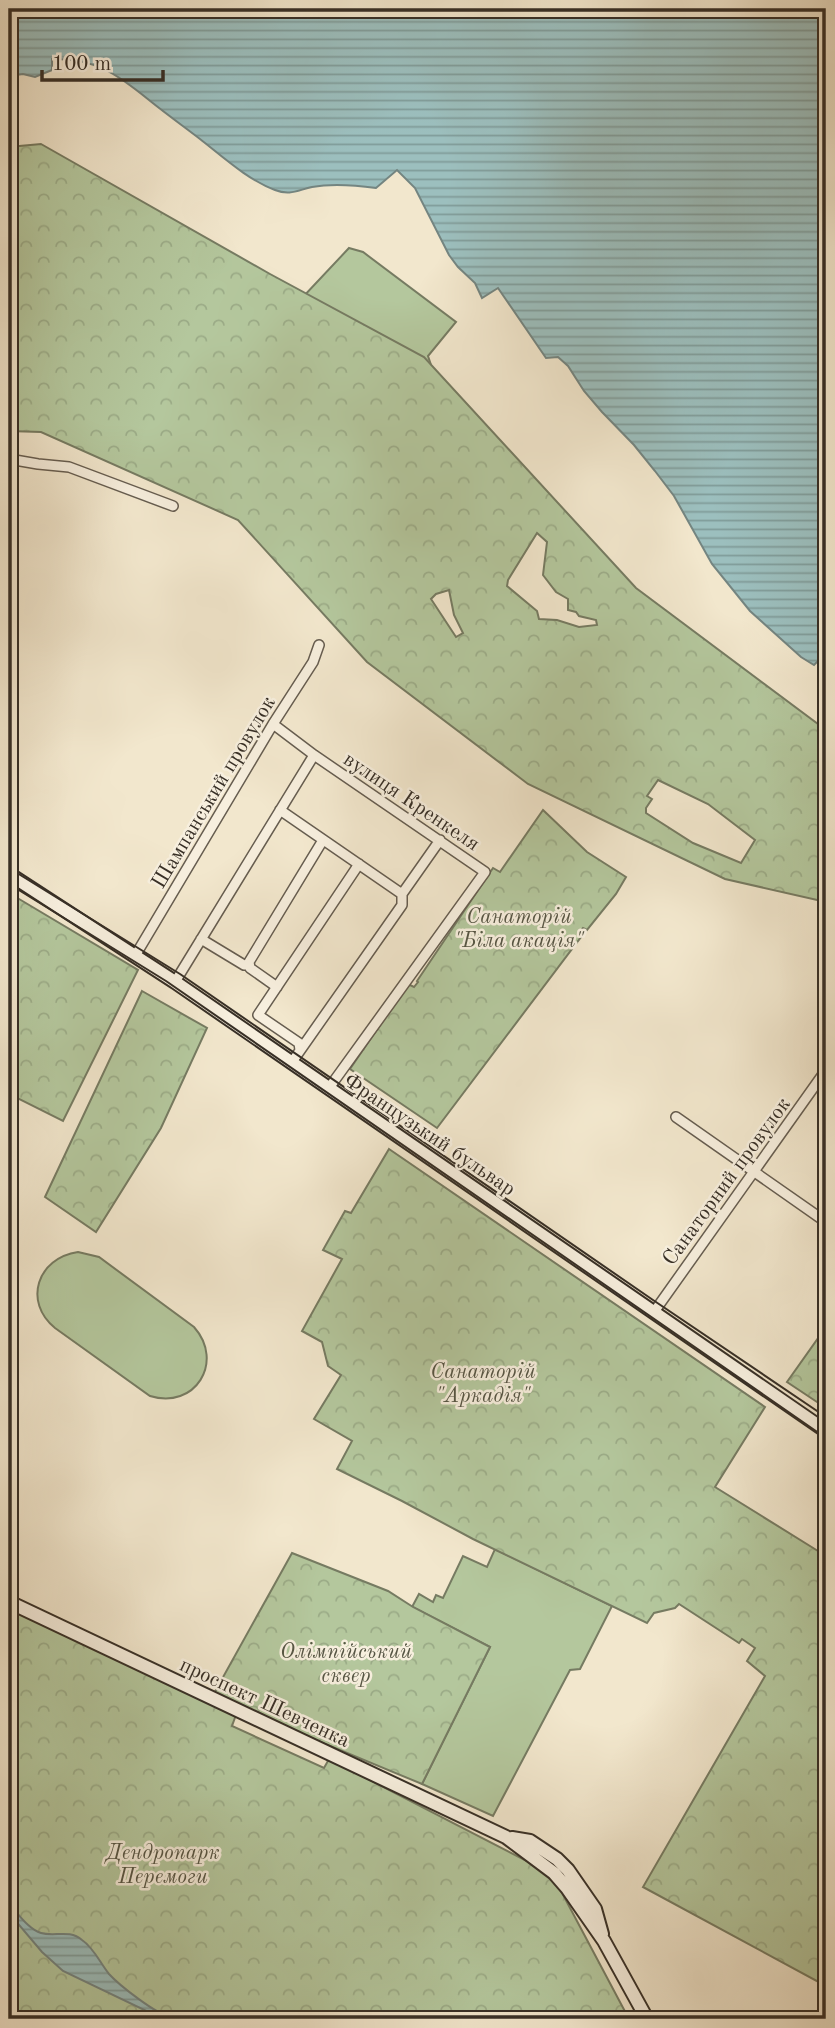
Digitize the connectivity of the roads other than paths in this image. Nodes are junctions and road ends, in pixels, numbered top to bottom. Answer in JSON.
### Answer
{"nodes":[{"id":1,"x":9,"y":459,"type":"edge"},
{"id":2,"x":173,"y":506,"type":"dead end"},
{"id":3,"x":319,"y":645,"type":"dead end"},
{"id":4,"x":273,"y":724,"type":"junction"},
{"id":5,"x":314,"y":755,"type":"junction"},
{"id":6,"x":280,"y":810,"type":"junction"},
{"id":7,"x":323,"y":840,"type":"junction"},
{"id":8,"x":440,"y":840,"type":"junction"},
{"id":9,"x":359,"y":864,"type":"junction"},
{"id":10,"x":9,"y":874,"type":"edge"},
{"id":11,"x":402,"y":894,"type":"junction"},
{"id":12,"x":201,"y":939,"type":"junction"},
{"id":13,"x":135,"y":956,"type":"junction"},
{"id":14,"x":248,"y":965,"type":"junction"},
{"id":15,"x":175,"y":982,"type":"junction"},
{"id":16,"x":277,"y":987,"type":"junction"},
{"id":17,"x":300,"y":1050,"type":"junction"},
{"id":18,"x":292,"y":1062,"type":"junction"},
{"id":19,"x":826,"y":1070,"type":"edge"},
{"id":20,"x":329,"y":1088,"type":"junction"},
{"id":21,"x":676,"y":1117,"type":"dead end"},
{"id":22,"x":754,"y":1171,"type":"junction"},
{"id":23,"x":826,"y":1222,"type":"edge"},
{"id":24,"x":654,"y":1312,"type":"junction"},
{"id":25,"x":826,"y":1431,"type":"edge"},
{"id":26,"x":9,"y":1602,"type":"edge"},
{"id":27,"x":647,"y":2019,"type":"edge"}],
"edges":[{"from":1,"to":2,"type":"street"},
{"from":3,"to":4,"type":"street","name":"Шампанський провулок"},
{"from":4,"to":5,"type":"street","name":"вулиця Кренкеля"},
{"from":4,"to":13,"type":"street","name":"Шампанський провулок"},
{"from":5,"to":6,"type":"street"},
{"from":5,"to":8,"type":"street","name":"вулиця Кренкеля"},
{"from":6,"to":7,"type":"street"},
{"from":6,"to":12,"type":"street"},
{"from":7,"to":9,"type":"street"},
{"from":7,"to":14,"type":"street"},
{"from":8,"to":11,"type":"street"},
{"from":8,"to":20,"type":"street","name":"вулиця Кренкеля"},
{"from":9,"to":11,"type":"street"},
{"from":9,"to":16,"type":"street"},
{"from":10,"to":13,"type":"street","name":"Французький бульвар"},
{"from":11,"to":17,"type":"street"},
{"from":12,"to":14,"type":"street"},
{"from":12,"to":15,"type":"street"},
{"from":13,"to":15,"type":"street","name":"Французький бульвар"},
{"from":14,"to":16,"type":"street"},
{"from":15,"to":18,"type":"street","name":"Французький бульвар"},
{"from":16,"to":17,"type":"street"},
{"from":17,"to":18,"type":"street"},
{"from":18,"to":20,"type":"street","name":"Французький бульвар"},
{"from":19,"to":22,"type":"street","name":"Санаторний провулок"},
{"from":20,"to":24,"type":"street","name":"Французький бульвар"},
{"from":21,"to":22,"type":"street"},
{"from":22,"to":23,"type":"street"},
{"from":22,"to":24,"type":"street","name":"Санаторний провулок"},
{"from":24,"to":25,"type":"street","name":"Французький бульвар"},
{"from":26,"to":27,"type":"street","name":"проспект Шевченка"}]}
